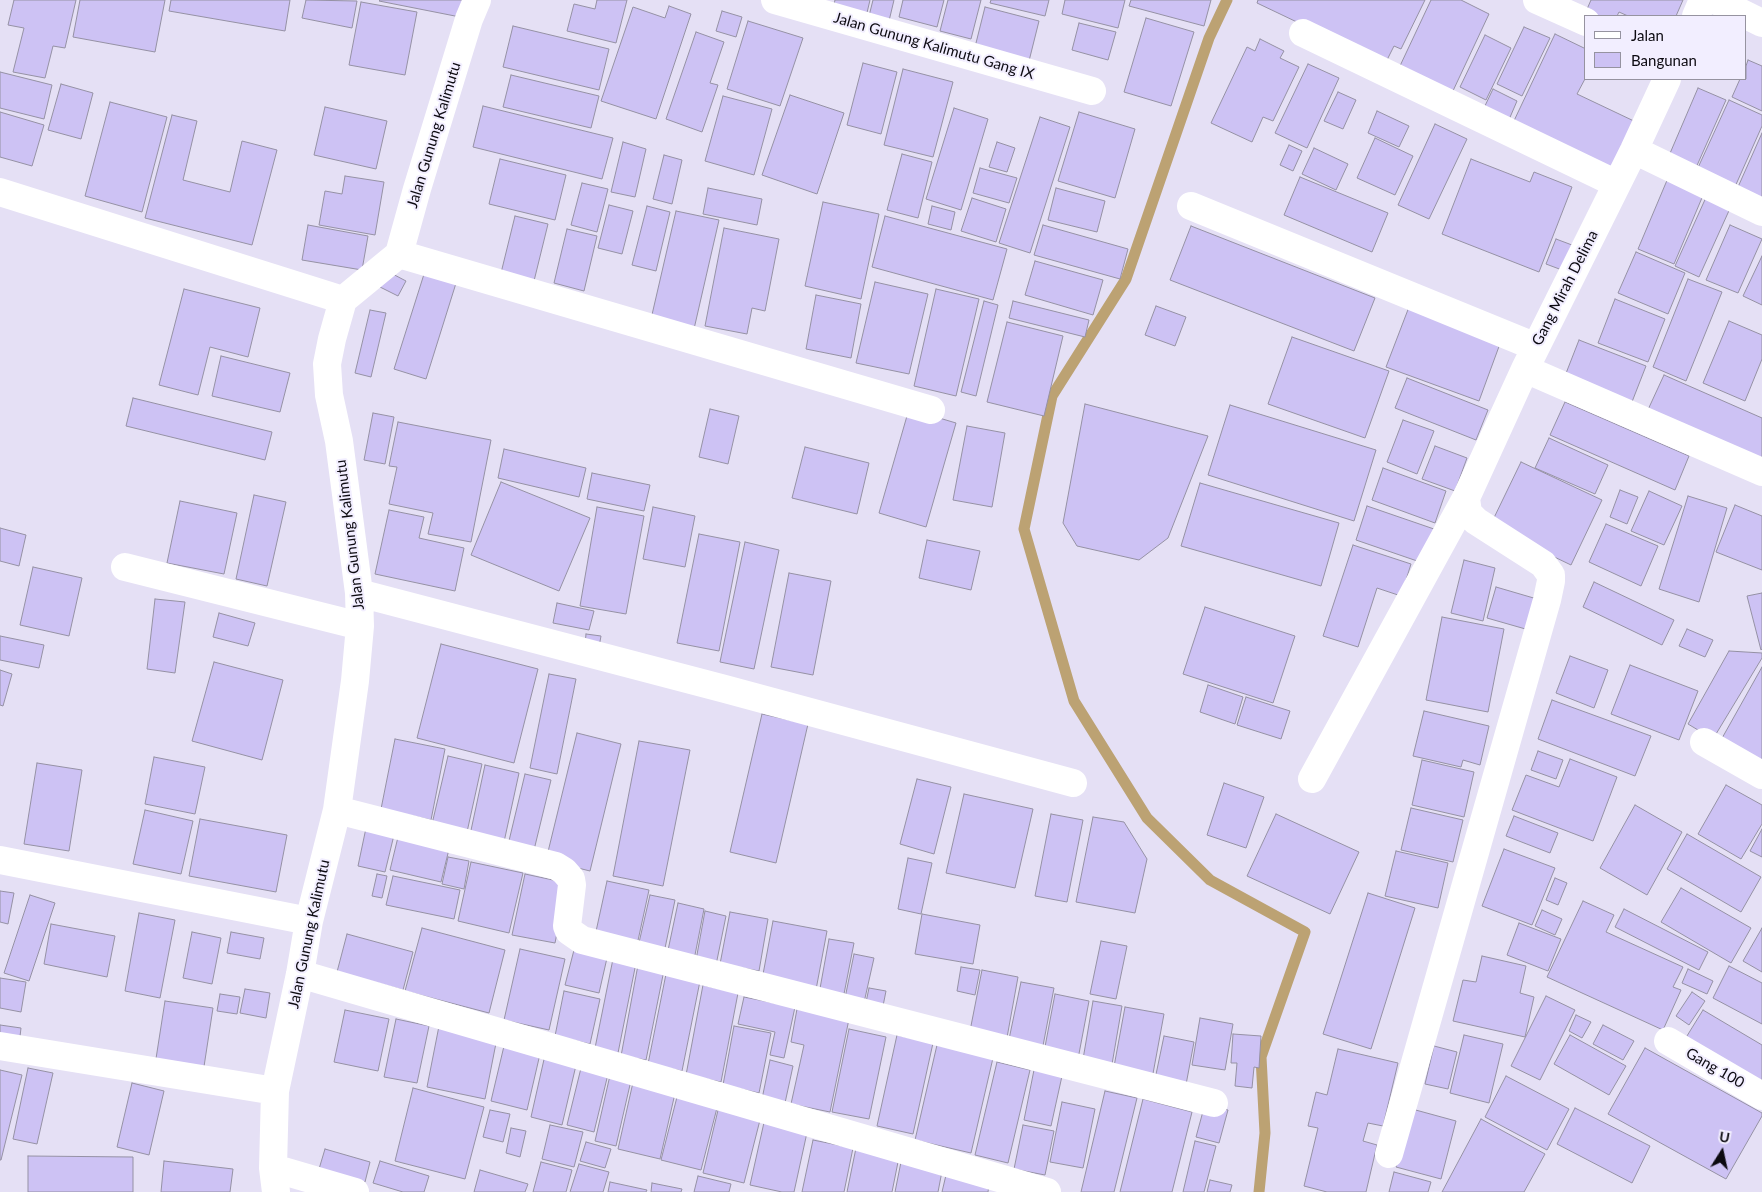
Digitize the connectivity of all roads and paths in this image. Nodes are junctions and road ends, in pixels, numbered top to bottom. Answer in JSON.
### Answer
{"nodes":[{"id":1,"x":477,"y":0,"type":"edge"},
{"id":2,"x":775,"y":0,"type":"edge"},
{"id":3,"x":1537,"y":0,"type":"edge"},
{"id":4,"x":1703,"y":0,"type":"edge"},
{"id":5,"x":1715,"y":0,"type":"edge"},
{"id":6,"x":1696,"y":15,"type":"edge"},
{"id":7,"x":1746,"y":15,"type":"edge"},
{"id":8,"x":1747,"y":16,"type":"edge"},
{"id":9,"x":1584,"y":21,"type":"edge"},
{"id":10,"x":1762,"y":23,"type":"edge"},
{"id":11,"x":1303,"y":33,"type":"dead end"},
{"id":12,"x":1667,"y":80,"type":"edge"},
{"id":13,"x":1092,"y":91,"type":"dead end"},
{"id":14,"x":1634,"y":150,"type":"junction"},
{"id":15,"x":1617,"y":184,"type":"junction"},
{"id":16,"x":0,"y":192,"type":"edge"},
{"id":17,"x":1190,"y":206,"type":"dead end"},
{"id":18,"x":1762,"y":212,"type":"edge"},
{"id":19,"x":399,"y":254,"type":"junction"},
{"id":20,"x":343,"y":300,"type":"junction"},
{"id":21,"x":1530,"y":358,"type":"junction"},
{"id":22,"x":930,"y":410,"type":"dead end"},
{"id":23,"x":1762,"y":472,"type":"edge"},
{"id":24,"x":1466,"y":498,"type":"junction"},
{"id":25,"x":125,"y":566,"type":"dead end"},
{"id":26,"x":359,"y":593,"type":"junction"},
{"id":27,"x":360,"y":626,"type":"junction"},
{"id":28,"x":1704,"y":742,"type":"dead end"},
{"id":29,"x":1762,"y":775,"type":"edge"},
{"id":30,"x":1312,"y":778,"type":"dead end"},
{"id":31,"x":1073,"y":783,"type":"dead end"},
{"id":32,"x":337,"y":810,"type":"junction"},
{"id":33,"x":0,"y":860,"type":"edge"},
{"id":34,"x":309,"y":920,"type":"junction"},
{"id":35,"x":300,"y":974,"type":"junction"},
{"id":36,"x":1668,"y":1041,"type":"dead end"},
{"id":37,"x":0,"y":1046,"type":"edge"},
{"id":38,"x":275,"y":1091,"type":"junction"},
{"id":39,"x":1762,"y":1096,"type":"edge"},
{"id":40,"x":1214,"y":1103,"type":"dead end"},
{"id":41,"x":1389,"y":1154,"type":"dead end"},
{"id":42,"x":274,"y":1180,"type":"edge"},
{"id":43,"x":355,"y":1192,"type":"edge"},
{"id":44,"x":1047,"y":1192,"type":"edge"}],
"edges":[{"from":1,"to":19,"type":"street","name":"Jalan Gunung Kalimutu"},
{"from":2,"to":13,"type":"street","name":"Jalan Gunung Kalimutu Gang IX"},
{"from":3,"to":9,"type":"street"},
{"from":4,"to":6,"type":"street"},
{"from":5,"to":7,"type":"street"},
{"from":8,"to":10,"type":"street"},
{"from":11,"to":15,"type":"street"},
{"from":12,"to":14,"type":"street","name":"Gang Mirah Delima"},
{"from":14,"to":15,"type":"street","name":"Gang Mirah Delima"},
{"from":14,"to":18,"type":"street"},
{"from":15,"to":21,"type":"street","name":"Gang Mirah Delima"},
{"from":16,"to":20,"type":"street"},
{"from":17,"to":21,"type":"street"},
{"from":19,"to":20,"type":"street"},
{"from":19,"to":22,"type":"street"},
{"from":20,"to":26,"type":"street","name":"Jalan Gunung Kalimutu"},
{"from":21,"to":23,"type":"street"},
{"from":21,"to":24,"type":"street","name":"Gang Mirah Delima"},
{"from":24,"to":30,"type":"street","name":"Gang Mirah Delima"},
{"from":24,"to":41,"type":"street"},
{"from":25,"to":27,"type":"street"},
{"from":26,"to":27,"type":"street","name":"Jalan Gunung Kalimutu"},
{"from":26,"to":31,"type":"street"},
{"from":27,"to":32,"type":"street","name":"Jalan Gunung Kalimutu"},
{"from":28,"to":29,"type":"street"},
{"from":32,"to":34,"type":"street","name":"Jalan Gunung Kalimutu"},
{"from":32,"to":40,"type":"street"},
{"from":33,"to":34,"type":"street"},
{"from":34,"to":35,"type":"street","name":"Jalan Gunung Kalimutu"},
{"from":35,"to":38,"type":"street","name":"Jalan Gunung Kalimutu"},
{"from":35,"to":44,"type":"street"},
{"from":36,"to":39,"type":"street","name":"Gang 100"},
{"from":37,"to":38,"type":"street"},
{"from":38,"to":42,"type":"street","name":"Jalan Gunung Kalimutu"},
{"from":42,"to":43,"type":"street"}]}
